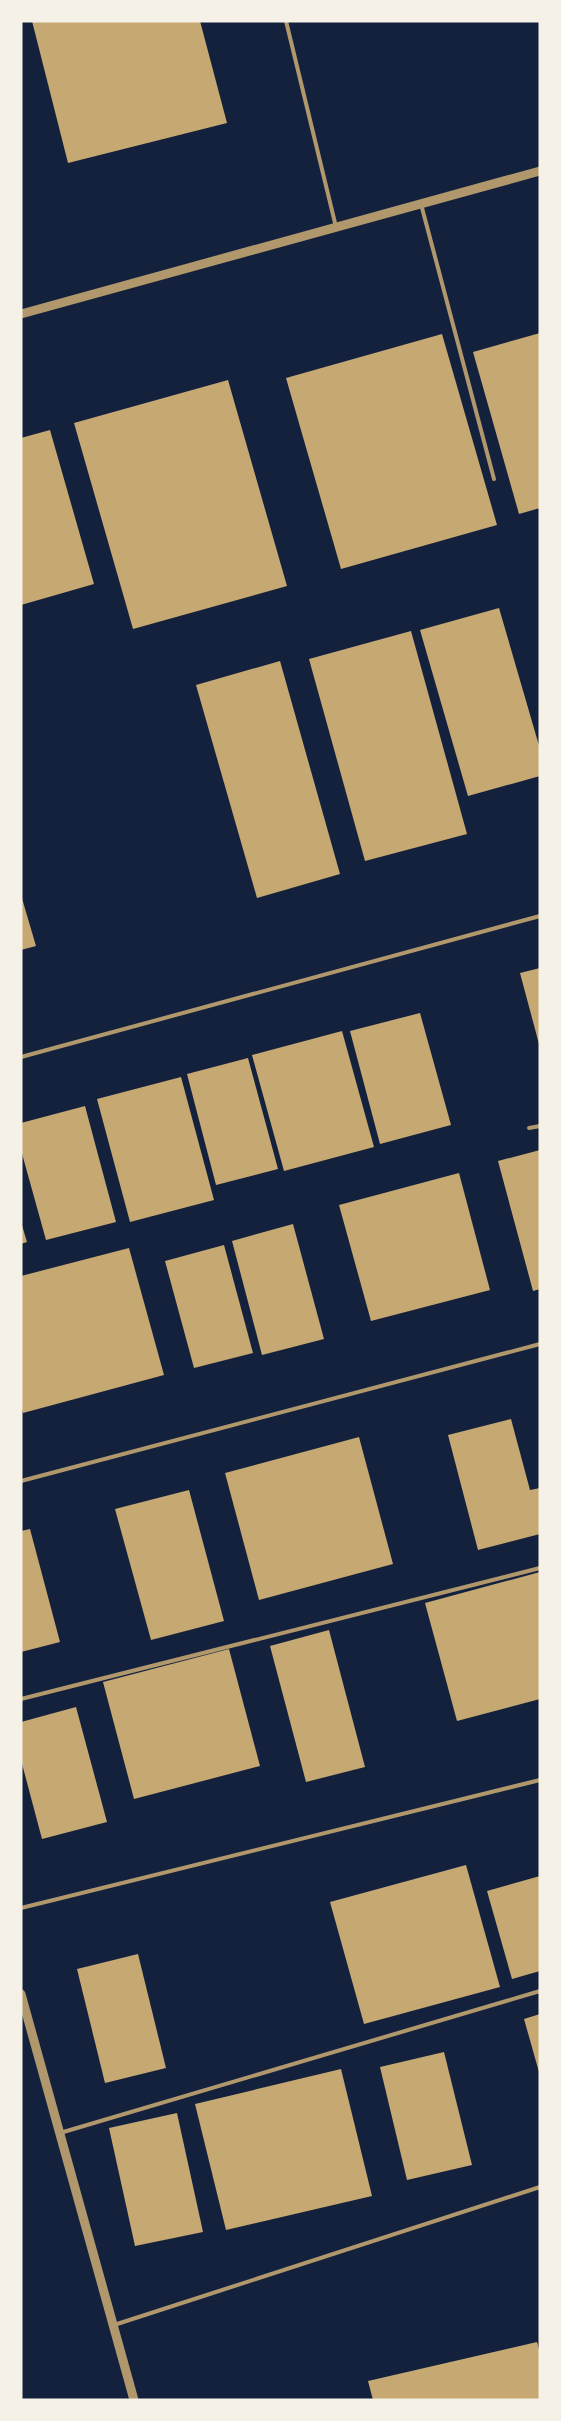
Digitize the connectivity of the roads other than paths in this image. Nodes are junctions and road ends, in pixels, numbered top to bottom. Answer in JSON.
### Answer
{"nodes":[{"id":1,"x":286,"y":21,"type":"edge"},
{"id":2,"x":540,"y":171,"type":"edge"},
{"id":3,"x":421,"y":204,"type":"junction"},
{"id":4,"x":336,"y":227,"type":"junction"},
{"id":5,"x":21,"y":314,"type":"edge"},
{"id":6,"x":494,"y":479,"type":"dead end"},
{"id":7,"x":540,"y":916,"type":"edge"},
{"id":8,"x":21,"y":1057,"type":"edge"},
{"id":9,"x":540,"y":1126,"type":"edge"},
{"id":10,"x":529,"y":1128,"type":"dead end"},
{"id":11,"x":540,"y":1344,"type":"edge"},
{"id":12,"x":21,"y":1481,"type":"edge"},
{"id":13,"x":540,"y":1568,"type":"edge"},
{"id":14,"x":21,"y":1699,"type":"edge"},
{"id":15,"x":540,"y":1780,"type":"edge"},
{"id":16,"x":21,"y":1908,"type":"edge"},
{"id":17,"x":540,"y":1992,"type":"edge"},
{"id":18,"x":21,"y":1994,"type":"edge"},
{"id":19,"x":60,"y":2133,"type":"junction"},
{"id":20,"x":540,"y":2187,"type":"edge"},
{"id":21,"x":114,"y":2325,"type":"junction"},
{"id":22,"x":134,"y":2400,"type":"edge"}],
"edges":[{"from":1,"to":4,"type":"lane"},
{"from":2,"to":3,"type":"street"},
{"from":3,"to":4,"type":"street"},
{"from":3,"to":6,"type":"lane"},
{"from":4,"to":5,"type":"street"},
{"from":7,"to":8,"type":"lane"},
{"from":9,"to":10,"type":"lane"},
{"from":11,"to":12,"type":"lane"},
{"from":13,"to":14,"type":"lane"},
{"from":15,"to":16,"type":"lane"},
{"from":17,"to":19,"type":"lane"},
{"from":18,"to":19,"type":"street"},
{"from":19,"to":21,"type":"street"},
{"from":20,"to":21,"type":"lane"},
{"from":21,"to":22,"type":"street"}]}
